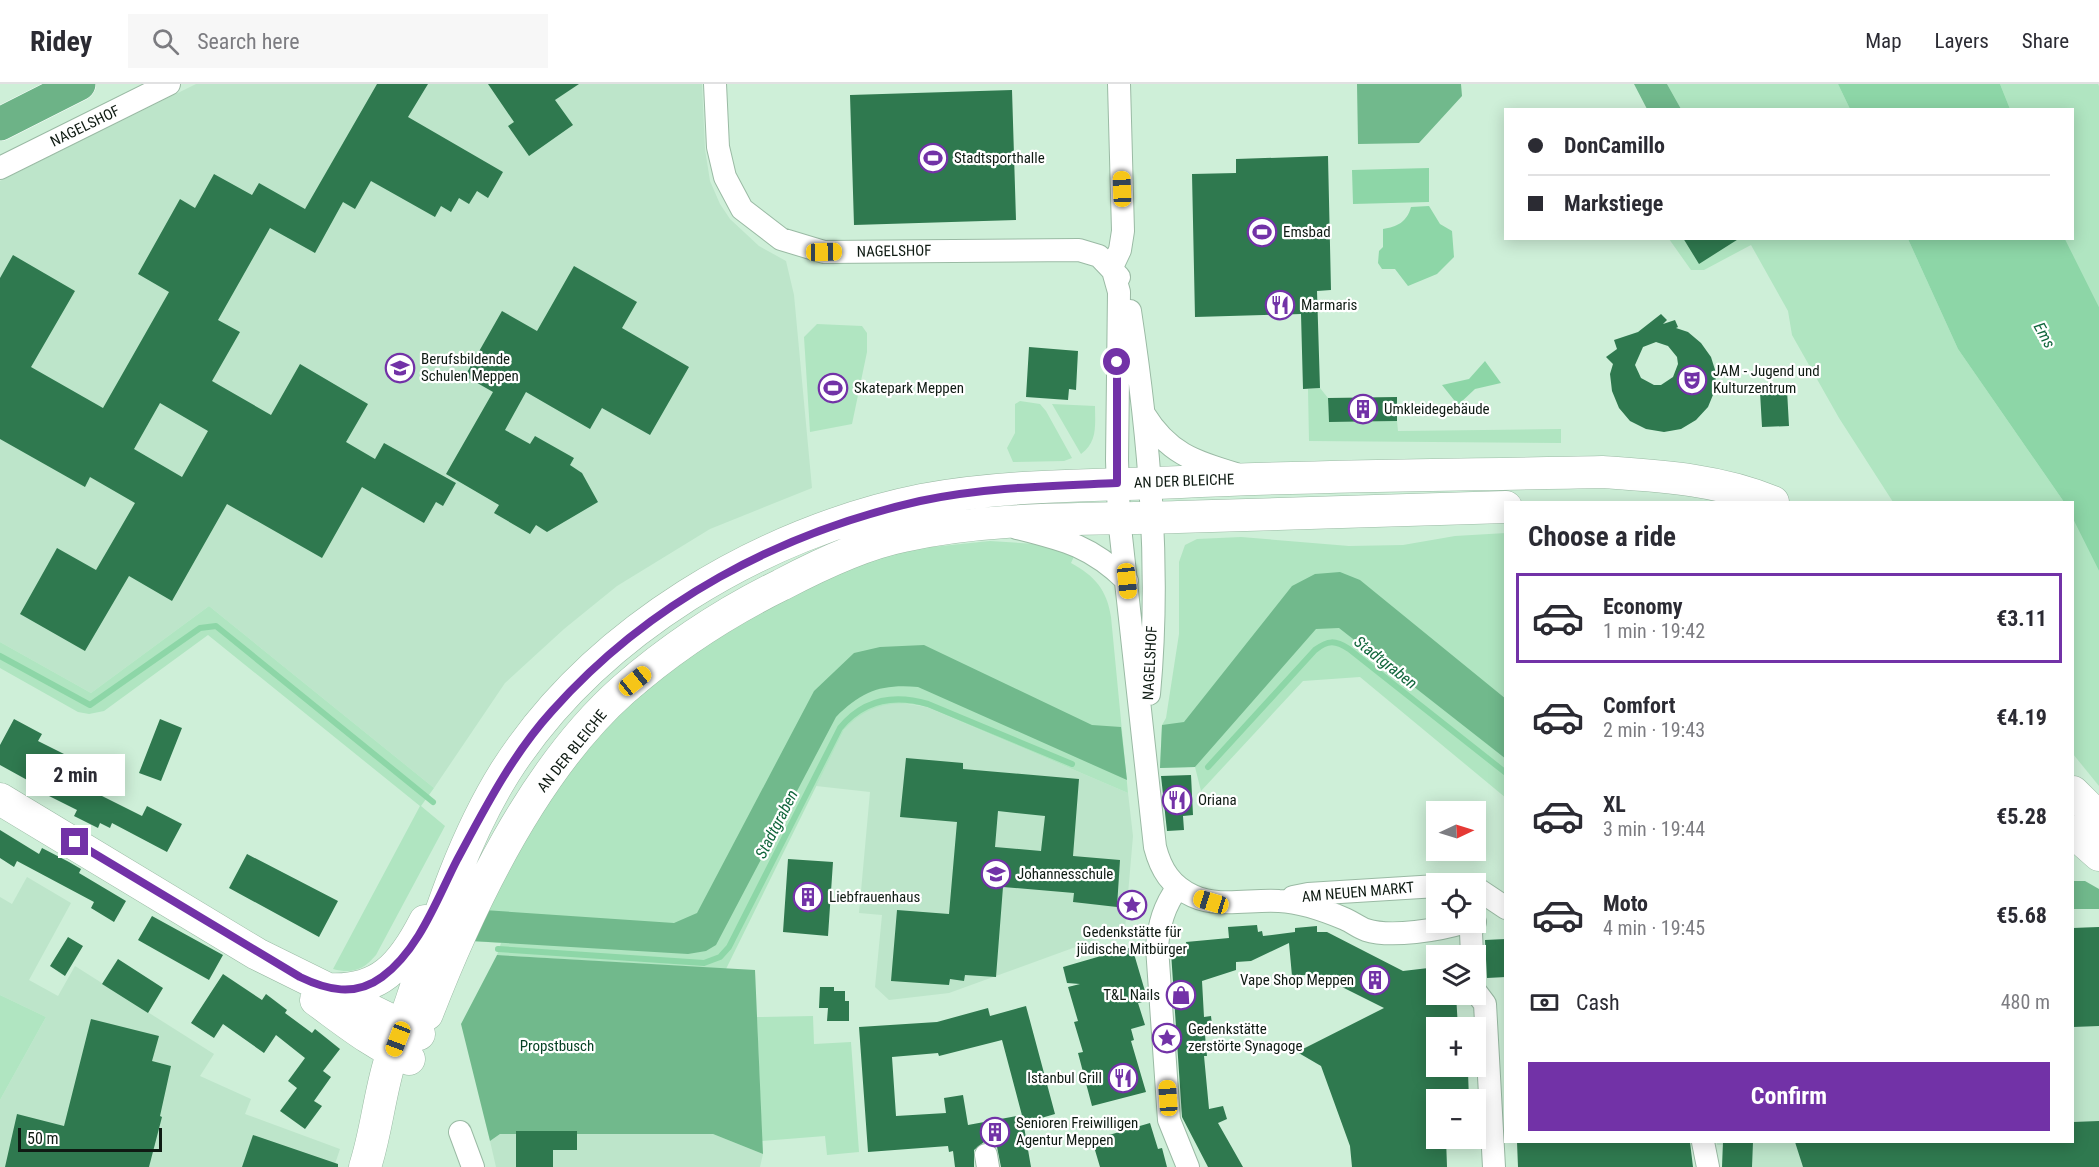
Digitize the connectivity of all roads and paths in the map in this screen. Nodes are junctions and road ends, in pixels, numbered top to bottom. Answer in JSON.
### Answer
{"nodes":[{"id":1,"x":32,"y":84,"type":"edge"},
{"id":2,"x":79,"y":84,"type":"edge"},
{"id":3,"x":170,"y":84,"type":"edge"},
{"id":4,"x":715,"y":84,"type":"edge"},
{"id":5,"x":1119,"y":84,"type":"edge"},
{"id":6,"x":0,"y":100,"type":"edge"},
{"id":7,"x":0,"y":124,"type":"edge"},
{"id":8,"x":0,"y":168,"type":"edge"},
{"id":9,"x":1112,"y":267,"type":"junction"},
{"id":10,"x":1143,"y":413,"type":"junction"},
{"id":11,"x":1252,"y":478,"type":"junction"},
{"id":12,"x":1117,"y":483,"type":"junction"},
{"id":13,"x":1149,"y":483,"type":"junction"},
{"id":14,"x":1770,"y":501,"type":"edge"},
{"id":15,"x":1504,"y":507,"type":"edge"},
{"id":16,"x":1151,"y":517,"type":"junction"},
{"id":17,"x":1119,"y":518,"type":"junction"},
{"id":18,"x":994,"y":522,"type":"junction"},
{"id":19,"x":1127,"y":581,"type":"junction"},
{"id":20,"x":1145,"y":741,"type":"junction"},
{"id":21,"x":2074,"y":793,"type":"edge"},
{"id":22,"x":0,"y":799,"type":"edge"},
{"id":23,"x":2099,"y":818,"type":"edge"},
{"id":24,"x":2074,"y":833,"type":"edge"},
{"id":25,"x":466,"y":843,"type":"junction"},
{"id":26,"x":2099,"y":855,"type":"edge"},
{"id":27,"x":1178,"y":887,"type":"junction"},
{"id":28,"x":1426,"y":887,"type":"edge"},
{"id":29,"x":1486,"y":895,"type":"edge"},
{"id":30,"x":1280,"y":901,"type":"junction"},
{"id":31,"x":1504,"y":907,"type":"edge"},
{"id":32,"x":1504,"y":914,"type":"edge"},
{"id":33,"x":1486,"y":918,"type":"edge"},
{"id":34,"x":1426,"y":930,"type":"edge"},
{"id":35,"x":257,"y":954,"type":"junction"},
{"id":36,"x":326,"y":989,"type":"junction"},
{"id":37,"x":1485,"y":1005,"type":"edge"},
{"id":38,"x":406,"y":1043,"type":"junction"},
{"id":39,"x":460,"y":1132,"type":"dead end"},
{"id":40,"x":1703,"y":1143,"type":"edge"},
{"id":41,"x":369,"y":1156,"type":"edge"},
{"id":42,"x":473,"y":1167,"type":"edge"},
{"id":43,"x":1188,"y":1167,"type":"edge"},
{"id":44,"x":1494,"y":1167,"type":"edge"},
{"id":45,"x":1708,"y":1167,"type":"edge"}],
"edges":[{"from":1,"to":6,"type":"highway"},
{"from":2,"to":7,"type":"highway"},
{"from":3,"to":8,"type":"street","name":"NAGELSHOF"},
{"from":4,"to":9,"type":"street","name":"NAGELSHOF"},
{"from":5,"to":9,"type":"street"},
{"from":9,"to":10,"type":"street","name":"NAGELSHOF"},
{"from":9,"to":12,"type":"street","name":"NAGELSHOF"},
{"from":10,"to":11,"type":"street","name":"AN DER BLEICHE"},
{"from":10,"to":13,"type":"street","name":"NAGELSHOF"},
{"from":11,"to":13,"type":"street","name":"AN DER BLEICHE"},
{"from":11,"to":14,"type":"street","name":"AN DER BLEICHE"},
{"from":12,"to":13,"type":"street","name":"AN DER BLEICHE"},
{"from":12,"to":17,"type":"street","name":"NAGELSHOF"},
{"from":12,"to":25,"type":"street","name":"AN DER BLEICHE"},
{"from":13,"to":16,"type":"street","name":"NAGELSHOF"},
{"from":15,"to":16,"type":"street","name":"AN DER BLEICHE"},
{"from":16,"to":17,"type":"street","name":"AN DER BLEICHE"},
{"from":16,"to":20,"type":"street","name":"NAGELSHOF"},
{"from":17,"to":18,"type":"street","name":"AN DER BLEICHE"},
{"from":17,"to":19,"type":"street","name":"NAGELSHOF"},
{"from":18,"to":19,"type":"street","name":"AN DER BLEICHE"},
{"from":18,"to":38,"type":"street","name":"AN DER BLEICHE"},
{"from":19,"to":20,"type":"street","name":"NAGELSHOF"},
{"from":20,"to":27,"type":"street","name":"NAGELSHOF"},
{"from":21,"to":23,"type":"street"},
{"from":22,"to":35,"type":"street"},
{"from":24,"to":26,"type":"street"},
{"from":25,"to":36,"type":"street"},
{"from":25,"to":38,"type":"street","name":"AN DER BLEICHE"},
{"from":27,"to":30,"type":"street","name":"AM NEUEN MARKT"},
{"from":27,"to":43,"type":"street"},
{"from":28,"to":30,"type":"street","name":"AM NEUEN MARKT"},
{"from":29,"to":31,"type":"street"},
{"from":30,"to":34,"type":"street","name":"AM NEUEN MARKT"},
{"from":32,"to":33,"type":"street"},
{"from":35,"to":36,"type":"street"},
{"from":35,"to":38,"type":"street"},
{"from":36,"to":38,"type":"street"},
{"from":37,"to":44,"type":"street"},
{"from":38,"to":41,"type":"street"},
{"from":39,"to":42,"type":"street"},
{"from":40,"to":45,"type":"street"}]}
